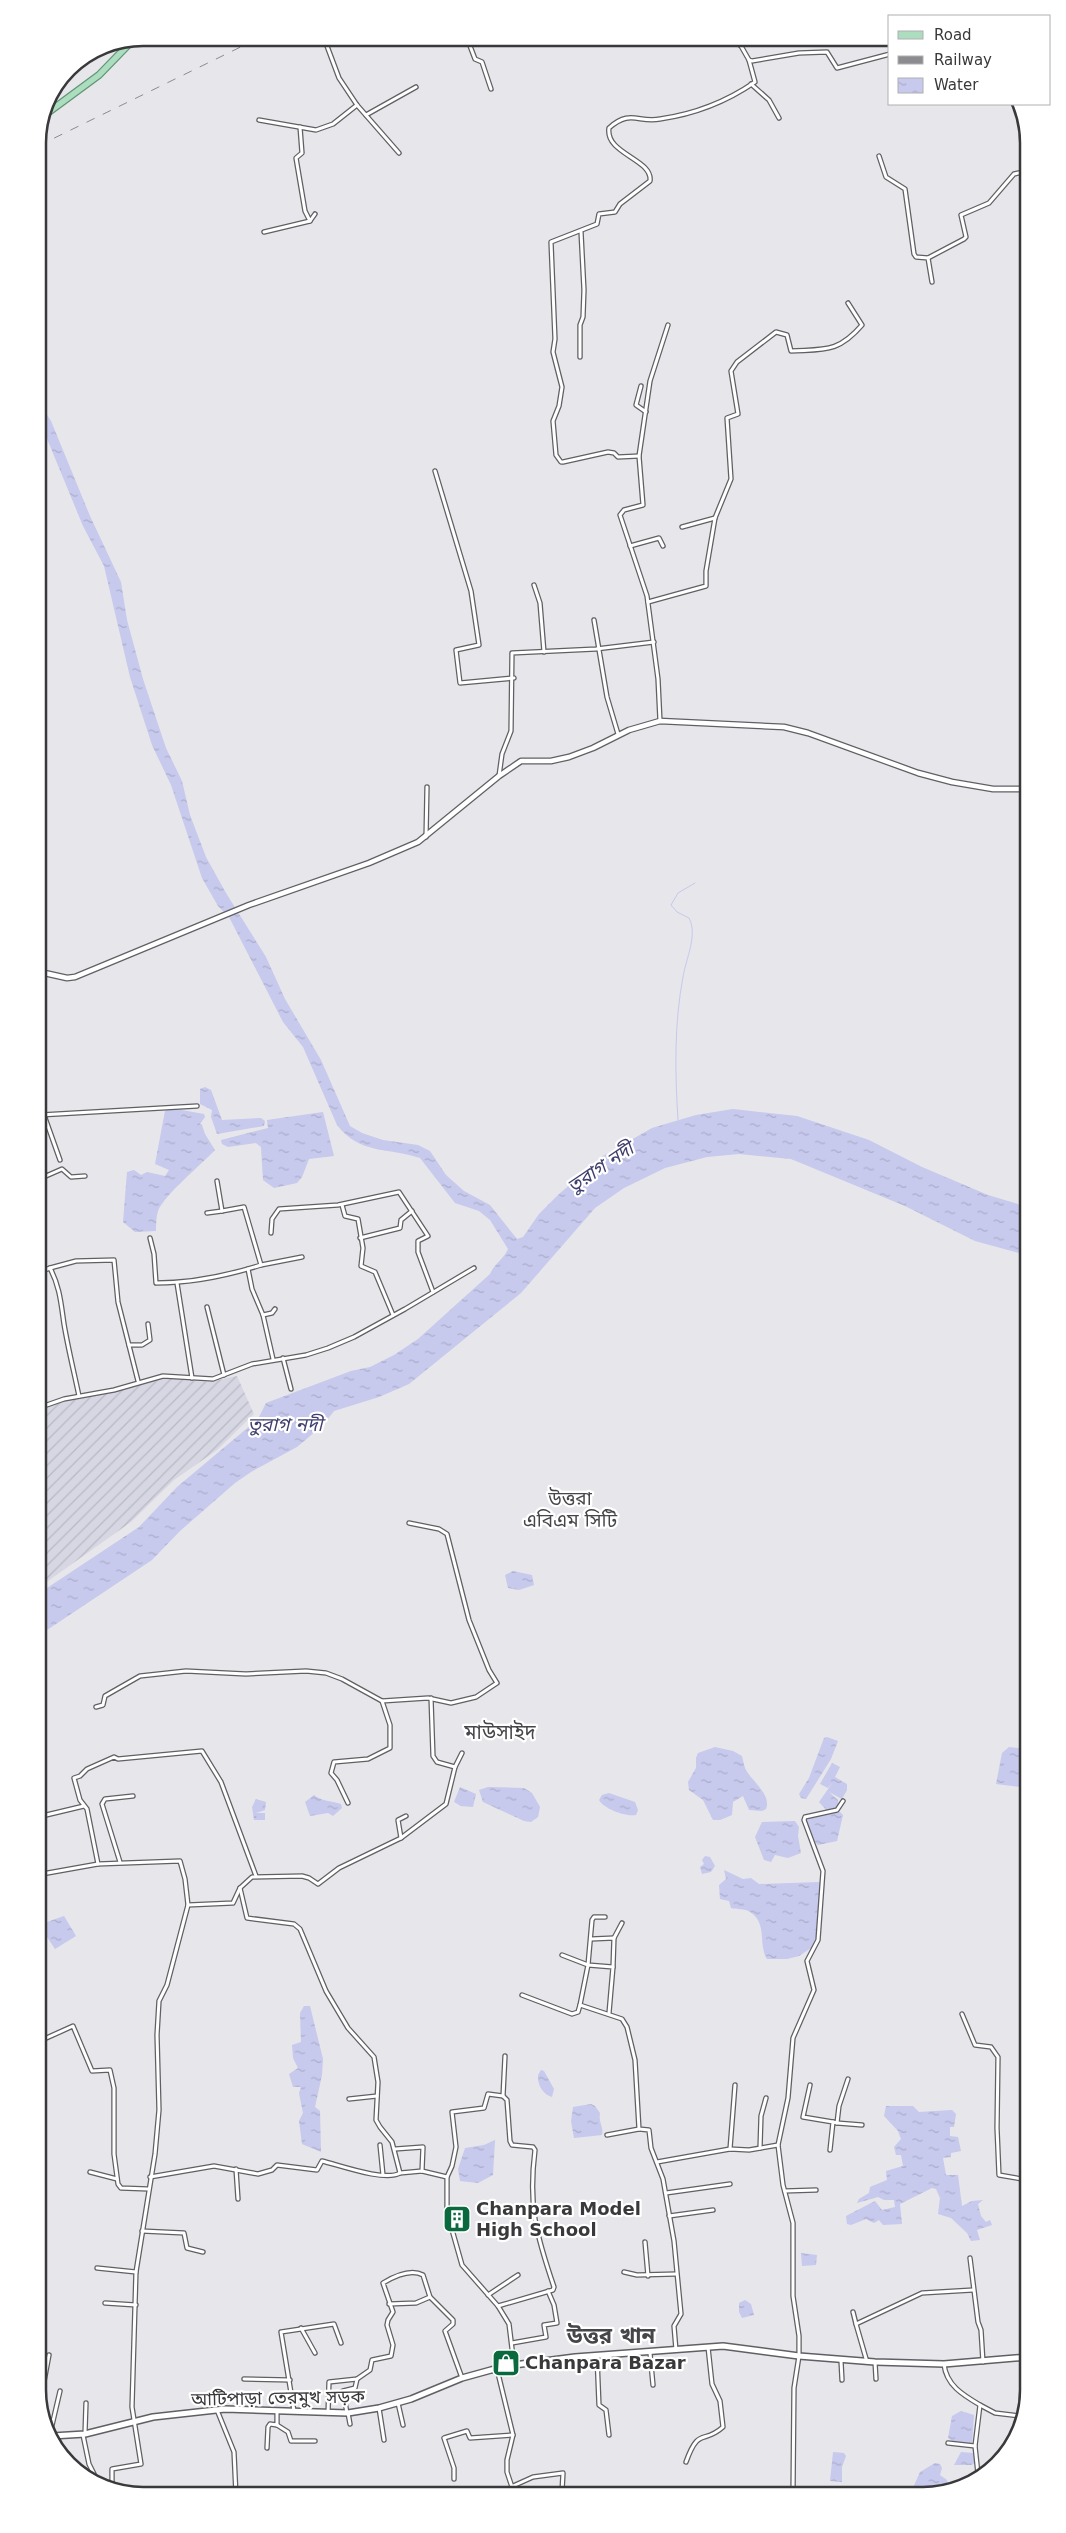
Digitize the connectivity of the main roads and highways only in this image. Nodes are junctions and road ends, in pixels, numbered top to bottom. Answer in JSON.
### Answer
{"nodes":[{"id":1,"x":125,"y":48,"type":"edge"},
{"id":2,"x":53,"y":109,"type":"edge"},
{"id":3,"x":1020,"y":2359,"type":"edge"},
{"id":4,"x":57,"y":2435,"type":"edge"}],
"edges":[{"from":1,"to":2,"type":"main road"},
{"from":3,"to":4,"type":"main road","name":"আটিপাড়া তেরমুখ সড়ক"}]}
